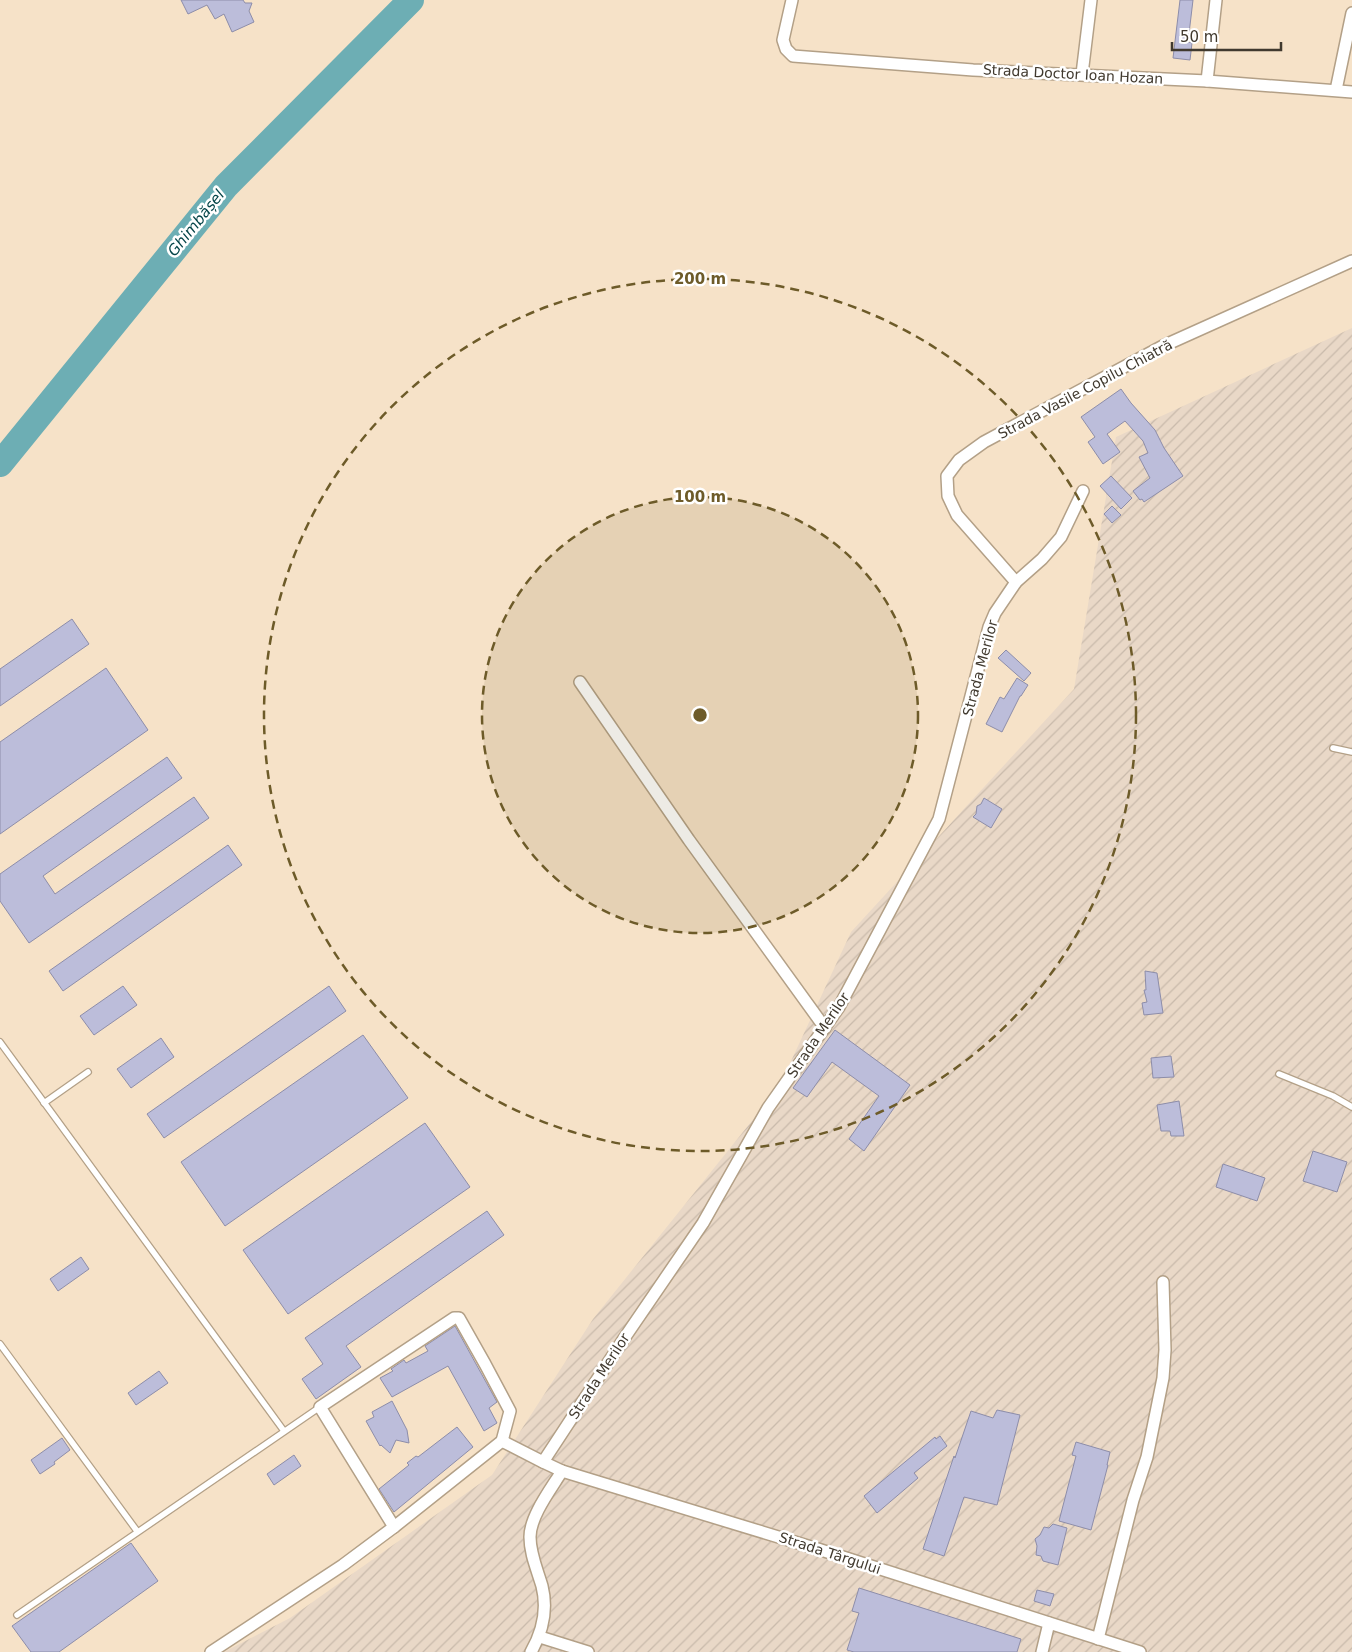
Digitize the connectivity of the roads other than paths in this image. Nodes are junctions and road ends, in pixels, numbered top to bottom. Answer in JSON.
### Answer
{"nodes":[{"id":1,"x":792,"y":0,"type":"edge"},
{"id":2,"x":1091,"y":0,"type":"edge"},
{"id":3,"x":1216,"y":0,"type":"edge"},
{"id":4,"x":1352,"y":13,"type":"edge"},
{"id":5,"x":1082,"y":74,"type":"junction"},
{"id":6,"x":1207,"y":81,"type":"junction"},
{"id":7,"x":1336,"y":90,"type":"junction"},
{"id":8,"x":1352,"y":92,"type":"edge"},
{"id":9,"x":1352,"y":261,"type":"edge"},
{"id":10,"x":1083,"y":491,"type":"dead end"},
{"id":11,"x":1016,"y":582,"type":"junction"},
{"id":12,"x":580,"y":682,"type":"dead end"},
{"id":13,"x":1333,"y":748,"type":"dead end"},
{"id":14,"x":1352,"y":752,"type":"edge"},
{"id":15,"x":825,"y":1028,"type":"junction"},
{"id":16,"x":0,"y":1042,"type":"edge"},
{"id":17,"x":88,"y":1072,"type":"dead end"},
{"id":18,"x":1279,"y":1074,"type":"dead end"},
{"id":19,"x":44,"y":1103,"type":"junction"},
{"id":20,"x":1352,"y":1107,"type":"edge"},
{"id":21,"x":1163,"y":1282,"type":"dead end"},
{"id":22,"x":0,"y":1344,"type":"edge"},
{"id":23,"x":320,"y":1406,"type":"junction"},
{"id":24,"x":284,"y":1431,"type":"junction"},
{"id":25,"x":502,"y":1441,"type":"junction"},
{"id":26,"x":543,"y":1462,"type":"junction"},
{"id":27,"x":562,"y":1471,"type":"junction"},
{"id":28,"x":394,"y":1527,"type":"junction"},
{"id":29,"x":137,"y":1531,"type":"junction"},
{"id":30,"x":17,"y":1615,"type":"dead end"},
{"id":31,"x":1049,"y":1623,"type":"junction"},
{"id":32,"x":540,"y":1637,"type":"junction"},
{"id":33,"x":1098,"y":1639,"type":"junction"},
{"id":34,"x":211,"y":1652,"type":"edge"},
{"id":35,"x":531,"y":1652,"type":"edge"},
{"id":36,"x":588,"y":1652,"type":"edge"},
{"id":37,"x":1042,"y":1652,"type":"edge"},
{"id":38,"x":1140,"y":1652,"type":"edge"}],
"edges":[{"from":1,"to":5,"type":"street","name":"Strada Doctor Ioan Hozan"},
{"from":2,"to":5,"type":"street"},
{"from":3,"to":6,"type":"street"},
{"from":4,"to":7,"type":"street"},
{"from":5,"to":6,"type":"street","name":"Strada Doctor Ioan Hozan"},
{"from":6,"to":7,"type":"street","name":"Strada Doctor Ioan Hozan"},
{"from":7,"to":8,"type":"street","name":"Strada Doctor Ioan Hozan"},
{"from":9,"to":11,"type":"street","name":"Strada Vasile Copilu Chiatră"},
{"from":10,"to":11,"type":"street","name":"Strada Merilor"},
{"from":11,"to":15,"type":"street","name":"Strada Merilor"},
{"from":12,"to":15,"type":"street"},
{"from":13,"to":14,"type":"lane"},
{"from":15,"to":26,"type":"street","name":"Strada Merilor"},
{"from":16,"to":19,"type":"lane"},
{"from":17,"to":19,"type":"lane"},
{"from":18,"to":20,"type":"lane"},
{"from":19,"to":24,"type":"lane"},
{"from":21,"to":33,"type":"street"},
{"from":22,"to":29,"type":"lane"},
{"from":23,"to":24,"type":"lane"},
{"from":23,"to":25,"type":"street"},
{"from":23,"to":28,"type":"street"},
{"from":24,"to":29,"type":"lane"},
{"from":25,"to":26,"type":"street"},
{"from":25,"to":28,"type":"street"},
{"from":26,"to":27,"type":"street","name":"Strada Târgului"},
{"from":27,"to":31,"type":"street","name":"Strada Târgului"},
{"from":27,"to":32,"type":"street"},
{"from":28,"to":34,"type":"street"},
{"from":29,"to":30,"type":"lane"},
{"from":31,"to":33,"type":"street","name":"Strada Târgului"},
{"from":31,"to":37,"type":"street"},
{"from":32,"to":35,"type":"street"},
{"from":32,"to":36,"type":"street"},
{"from":33,"to":38,"type":"street","name":"Strada Târgului"}]}
